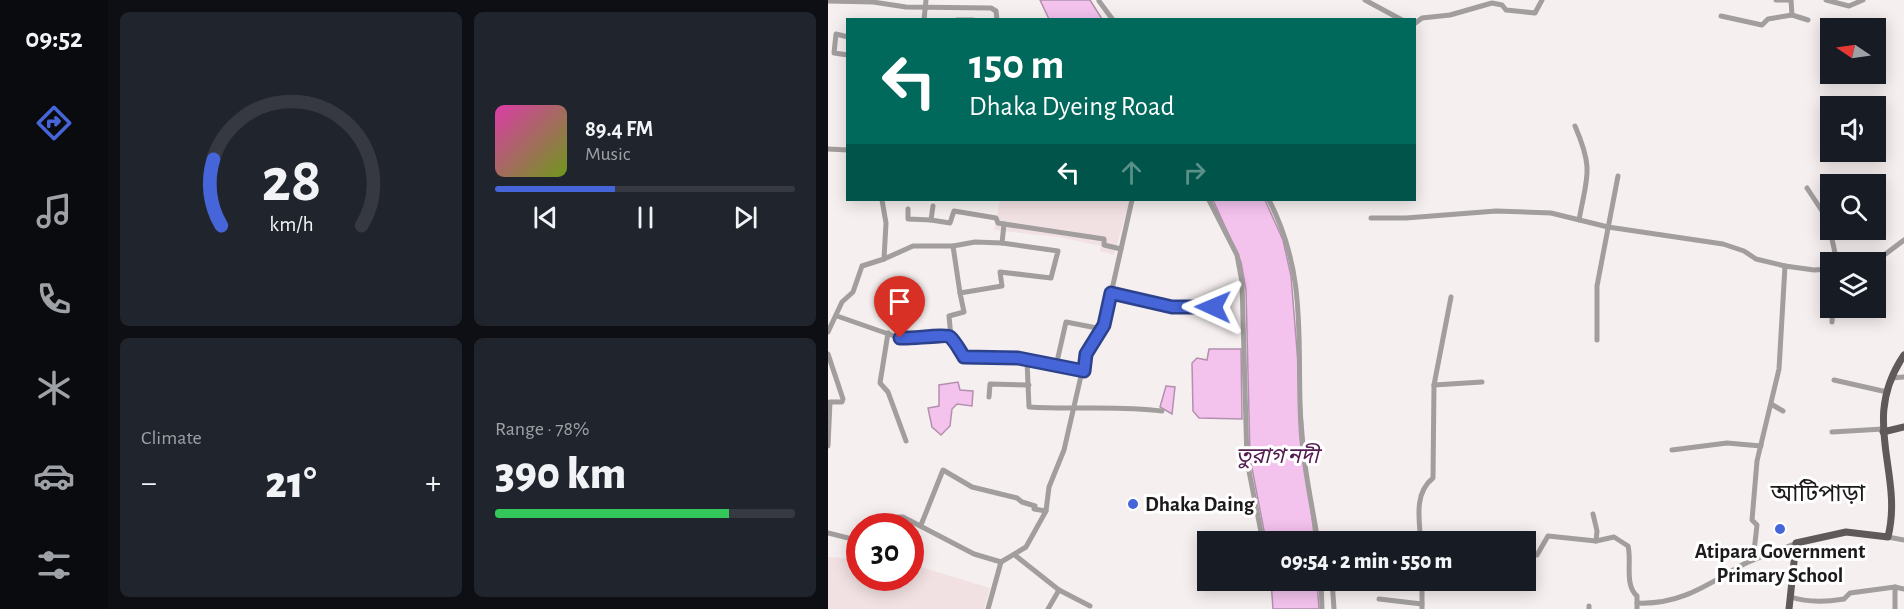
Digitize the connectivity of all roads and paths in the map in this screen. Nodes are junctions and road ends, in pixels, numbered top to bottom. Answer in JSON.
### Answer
{"nodes":[{"id":1,"x":1365,"y":0,"type":"edge"},
{"id":2,"x":1542,"y":0,"type":"edge"},
{"id":3,"x":1776,"y":0,"type":"edge"},
{"id":4,"x":1790,"y":0,"type":"edge"},
{"id":5,"x":1826,"y":0,"type":"edge"},
{"id":6,"x":1863,"y":0,"type":"edge"},
{"id":7,"x":828,"y":1,"type":"edge"},
{"id":8,"x":1099,"y":1,"type":"edge"},
{"id":9,"x":926,"y":3,"type":"edge"},
{"id":10,"x":974,"y":7,"type":"junction"},
{"id":11,"x":1792,"y":15,"type":"junction"},
{"id":12,"x":1721,"y":16,"type":"dead end"},
{"id":13,"x":924,"y":18,"type":"edge"},
{"id":14,"x":973,"y":18,"type":"edge"},
{"id":15,"x":997,"y":18,"type":"edge"},
{"id":16,"x":1112,"y":18,"type":"edge"},
{"id":17,"x":1398,"y":18,"type":"edge"},
{"id":18,"x":1808,"y":20,"type":"dead end"},
{"id":19,"x":1416,"y":22,"type":"edge"},
{"id":20,"x":828,"y":34,"type":"edge"},
{"id":21,"x":836,"y":34,"type":"junction"},
{"id":22,"x":846,"y":36,"type":"edge"},
{"id":23,"x":846,"y":55,"type":"edge"},
{"id":24,"x":1575,"y":126,"type":"dead end"},
{"id":25,"x":828,"y":149,"type":"edge"},
{"id":26,"x":846,"y":150,"type":"edge"},
{"id":27,"x":1618,"y":176,"type":"dead end"},
{"id":28,"x":1807,"y":188,"type":"dead end"},
{"id":29,"x":882,"y":201,"type":"edge"},
{"id":30,"x":1132,"y":201,"type":"edge"},
{"id":31,"x":1210,"y":201,"type":"edge"},
{"id":32,"x":1270,"y":201,"type":"edge"},
{"id":33,"x":933,"y":206,"type":"dead end"},
{"id":34,"x":1820,"y":207,"type":"edge"},
{"id":35,"x":908,"y":209,"type":"dead end"},
{"id":36,"x":1371,"y":218,"type":"dead end"},
{"id":37,"x":931,"y":220,"type":"junction"},
{"id":38,"x":1579,"y":220,"type":"junction"},
{"id":39,"x":1004,"y":224,"type":"junction"},
{"id":40,"x":1608,"y":227,"type":"junction"},
{"id":41,"x":1904,"y":240,"type":"edge"},
{"id":42,"x":1002,"y":243,"type":"junction"},
{"id":43,"x":953,"y":246,"type":"junction"},
{"id":44,"x":1120,"y":249,"type":"junction"},
{"id":45,"x":1886,"y":254,"type":"edge"},
{"id":46,"x":885,"y":259,"type":"junction"},
{"id":47,"x":1785,"y":266,"type":"junction"},
{"id":48,"x":1820,"y":270,"type":"edge"},
{"id":49,"x":960,"y":293,"type":"junction"},
{"id":50,"x":1111,"y":293,"type":"junction"},
{"id":51,"x":1451,"y":297,"type":"dead end"},
{"id":52,"x":1213,"y":307,"type":"dead end"},
{"id":53,"x":837,"y":316,"type":"junction"},
{"id":54,"x":1832,"y":318,"type":"edge"},
{"id":55,"x":1832,"y":322,"type":"dead end"},
{"id":56,"x":1102,"y":329,"type":"junction"},
{"id":57,"x":828,"y":332,"type":"edge"},
{"id":58,"x":888,"y":333,"type":"junction"},
{"id":59,"x":951,"y":337,"type":"junction"},
{"id":60,"x":1597,"y":340,"type":"dead end"},
{"id":61,"x":828,"y":354,"type":"edge"},
{"id":62,"x":1904,"y":355,"type":"edge"},
{"id":63,"x":1027,"y":361,"type":"junction"},
{"id":64,"x":1056,"y":366,"type":"junction"},
{"id":65,"x":1084,"y":371,"type":"junction"},
{"id":66,"x":1904,"y":377,"type":"edge"},
{"id":67,"x":1891,"y":378,"type":"junction"},
{"id":68,"x":1834,"y":380,"type":"dead end"},
{"id":69,"x":1482,"y":382,"type":"dead end"},
{"id":70,"x":1434,"y":385,"type":"junction"},
{"id":71,"x":1029,"y":386,"type":"junction"},
{"id":72,"x":1887,"y":392,"type":"junction"},
{"id":73,"x":989,"y":397,"type":"dead end"},
{"id":74,"x":829,"y":402,"type":"edge"},
{"id":75,"x":1771,"y":404,"type":"junction"},
{"id":76,"x":1071,"y":410,"type":"junction"},
{"id":77,"x":1162,"y":411,"type":"dead end"},
{"id":78,"x":1783,"y":411,"type":"dead end"},
{"id":79,"x":1904,"y":427,"type":"edge"},
{"id":80,"x":1883,"y":431,"type":"junction"},
{"id":81,"x":1832,"y":432,"type":"dead end"},
{"id":82,"x":906,"y":441,"type":"dead end"},
{"id":83,"x":828,"y":446,"type":"edge"},
{"id":84,"x":1761,"y":446,"type":"junction"},
{"id":85,"x":1672,"y":450,"type":"dead end"},
{"id":86,"x":1046,"y":511,"type":"junction"},
{"id":87,"x":1593,"y":514,"type":"dead end"},
{"id":88,"x":924,"y":518,"type":"edge"},
{"id":89,"x":924,"y":527,"type":"edge"},
{"id":90,"x":1261,"y":531,"type":"edge"},
{"id":91,"x":1316,"y":531,"type":"edge"},
{"id":92,"x":1420,"y":531,"type":"edge"},
{"id":93,"x":828,"y":533,"type":"edge"},
{"id":94,"x":1888,"y":537,"type":"junction"},
{"id":95,"x":846,"y":538,"type":"edge"},
{"id":96,"x":1904,"y":540,"type":"edge"},
{"id":97,"x":1596,"y":541,"type":"junction"},
{"id":98,"x":1796,"y":543,"type":"junction"},
{"id":99,"x":1536,"y":555,"type":"edge"},
{"id":100,"x":1016,"y":556,"type":"junction"},
{"id":101,"x":1753,"y":560,"type":"junction"},
{"id":102,"x":1001,"y":562,"type":"junction"},
{"id":103,"x":1895,"y":587,"type":"junction"},
{"id":104,"x":1059,"y":590,"type":"junction"},
{"id":105,"x":1904,"y":590,"type":"edge"},
{"id":106,"x":1321,"y":591,"type":"edge"},
{"id":107,"x":1333,"y":591,"type":"edge"},
{"id":108,"x":1791,"y":597,"type":"junction"},
{"id":109,"x":1379,"y":599,"type":"dead end"},
{"id":110,"x":1090,"y":606,"type":"dead end"},
{"id":111,"x":1422,"y":606,"type":"edge"},
{"id":112,"x":1637,"y":606,"type":"edge"},
{"id":113,"x":988,"y":609,"type":"edge"},
{"id":114,"x":1048,"y":609,"type":"edge"},
{"id":115,"x":1322,"y":609,"type":"edge"},
{"id":116,"x":1334,"y":609,"type":"edge"},
{"id":117,"x":1789,"y":609,"type":"edge"},
{"id":118,"x":1894,"y":609,"type":"edge"}],
"edges":[{"from":1,"to":17,"type":"street"},
{"from":2,"to":19,"type":"street"},
{"from":3,"to":4,"type":"street"},
{"from":4,"to":11,"type":"street"},
{"from":5,"to":6,"type":"street"},
{"from":7,"to":9,"type":"street"},
{"from":8,"to":16,"type":"street"},
{"from":9,"to":10,"type":"street"},
{"from":9,"to":13,"type":"street"},
{"from":10,"to":14,"type":"street"},
{"from":10,"to":15,"type":"street"},
{"from":11,"to":12,"type":"street"},
{"from":11,"to":18,"type":"street"},
{"from":20,"to":21,"type":"street"},
{"from":21,"to":22,"type":"street"},
{"from":21,"to":23,"type":"street"},
{"from":24,"to":38,"type":"street"},
{"from":25,"to":26,"type":"street"},
{"from":27,"to":40,"type":"street"},
{"from":28,"to":34,"type":"street"},
{"from":29,"to":46,"type":"street"},
{"from":30,"to":44,"type":"street"},
{"from":31,"to":90,"type":"street"},
{"from":32,"to":91,"type":"street"},
{"from":33,"to":37,"type":"street"},
{"from":35,"to":37,"type":"street"},
{"from":36,"to":38,"type":"street"},
{"from":37,"to":39,"type":"street"},
{"from":38,"to":40,"type":"street"},
{"from":39,"to":42,"type":"street"},
{"from":39,"to":44,"type":"street"},
{"from":40,"to":47,"type":"street"},
{"from":40,"to":60,"type":"street"},
{"from":41,"to":45,"type":"street"},
{"from":42,"to":43,"type":"street"},
{"from":42,"to":49,"type":"street"},
{"from":43,"to":46,"type":"street"},
{"from":43,"to":49,"type":"street"},
{"from":44,"to":50,"type":"street"},
{"from":46,"to":53,"type":"street"},
{"from":47,"to":48,"type":"street"},
{"from":47,"to":75,"type":"street"},
{"from":49,"to":59,"type":"street"},
{"from":50,"to":52,"type":"street"},
{"from":50,"to":56,"type":"street"},
{"from":51,"to":70,"type":"street"},
{"from":53,"to":57,"type":"street"},
{"from":53,"to":58,"type":"street"},
{"from":54,"to":55,"type":"street"},
{"from":56,"to":64,"type":"street"},
{"from":56,"to":65,"type":"street"},
{"from":58,"to":59,"type":"street"},
{"from":58,"to":82,"type":"street"},
{"from":59,"to":63,"type":"street"},
{"from":61,"to":74,"type":"street"},
{"from":62,"to":67,"type":"main road"},
{"from":63,"to":64,"type":"street"},
{"from":63,"to":71,"type":"street"},
{"from":64,"to":65,"type":"street"},
{"from":65,"to":76,"type":"street"},
{"from":66,"to":67,"type":"street"},
{"from":67,"to":72,"type":"main road"},
{"from":68,"to":72,"type":"street"},
{"from":69,"to":70,"type":"street"},
{"from":70,"to":92,"type":"street"},
{"from":71,"to":73,"type":"street"},
{"from":71,"to":76,"type":"street"},
{"from":72,"to":80,"type":"main road"},
{"from":74,"to":83,"type":"street"},
{"from":75,"to":78,"type":"street"},
{"from":75,"to":84,"type":"street"},
{"from":76,"to":77,"type":"street"},
{"from":76,"to":86,"type":"street"},
{"from":79,"to":80,"type":"main road"},
{"from":80,"to":81,"type":"street"},
{"from":80,"to":94,"type":"main road"},
{"from":84,"to":85,"type":"street"},
{"from":84,"to":101,"type":"street"},
{"from":86,"to":88,"type":"street"},
{"from":86,"to":100,"type":"street"},
{"from":87,"to":97,"type":"street"},
{"from":89,"to":102,"type":"street"},
{"from":93,"to":95,"type":"street"},
{"from":94,"to":96,"type":"street"},
{"from":94,"to":98,"type":"main road"},
{"from":97,"to":99,"type":"street"},
{"from":97,"to":112,"type":"street"},
{"from":98,"to":101,"type":"street"},
{"from":98,"to":108,"type":"main road"},
{"from":100,"to":102,"type":"street"},
{"from":100,"to":104,"type":"street"},
{"from":101,"to":112,"type":"street"},
{"from":102,"to":113,"type":"street"},
{"from":103,"to":105,"type":"street"},
{"from":103,"to":108,"type":"street"},
{"from":103,"to":118,"type":"street"},
{"from":104,"to":110,"type":"street"},
{"from":104,"to":114,"type":"street"},
{"from":106,"to":115,"type":"street"},
{"from":107,"to":116,"type":"street"},
{"from":108,"to":117,"type":"main road"},
{"from":109,"to":111,"type":"street"}]}
